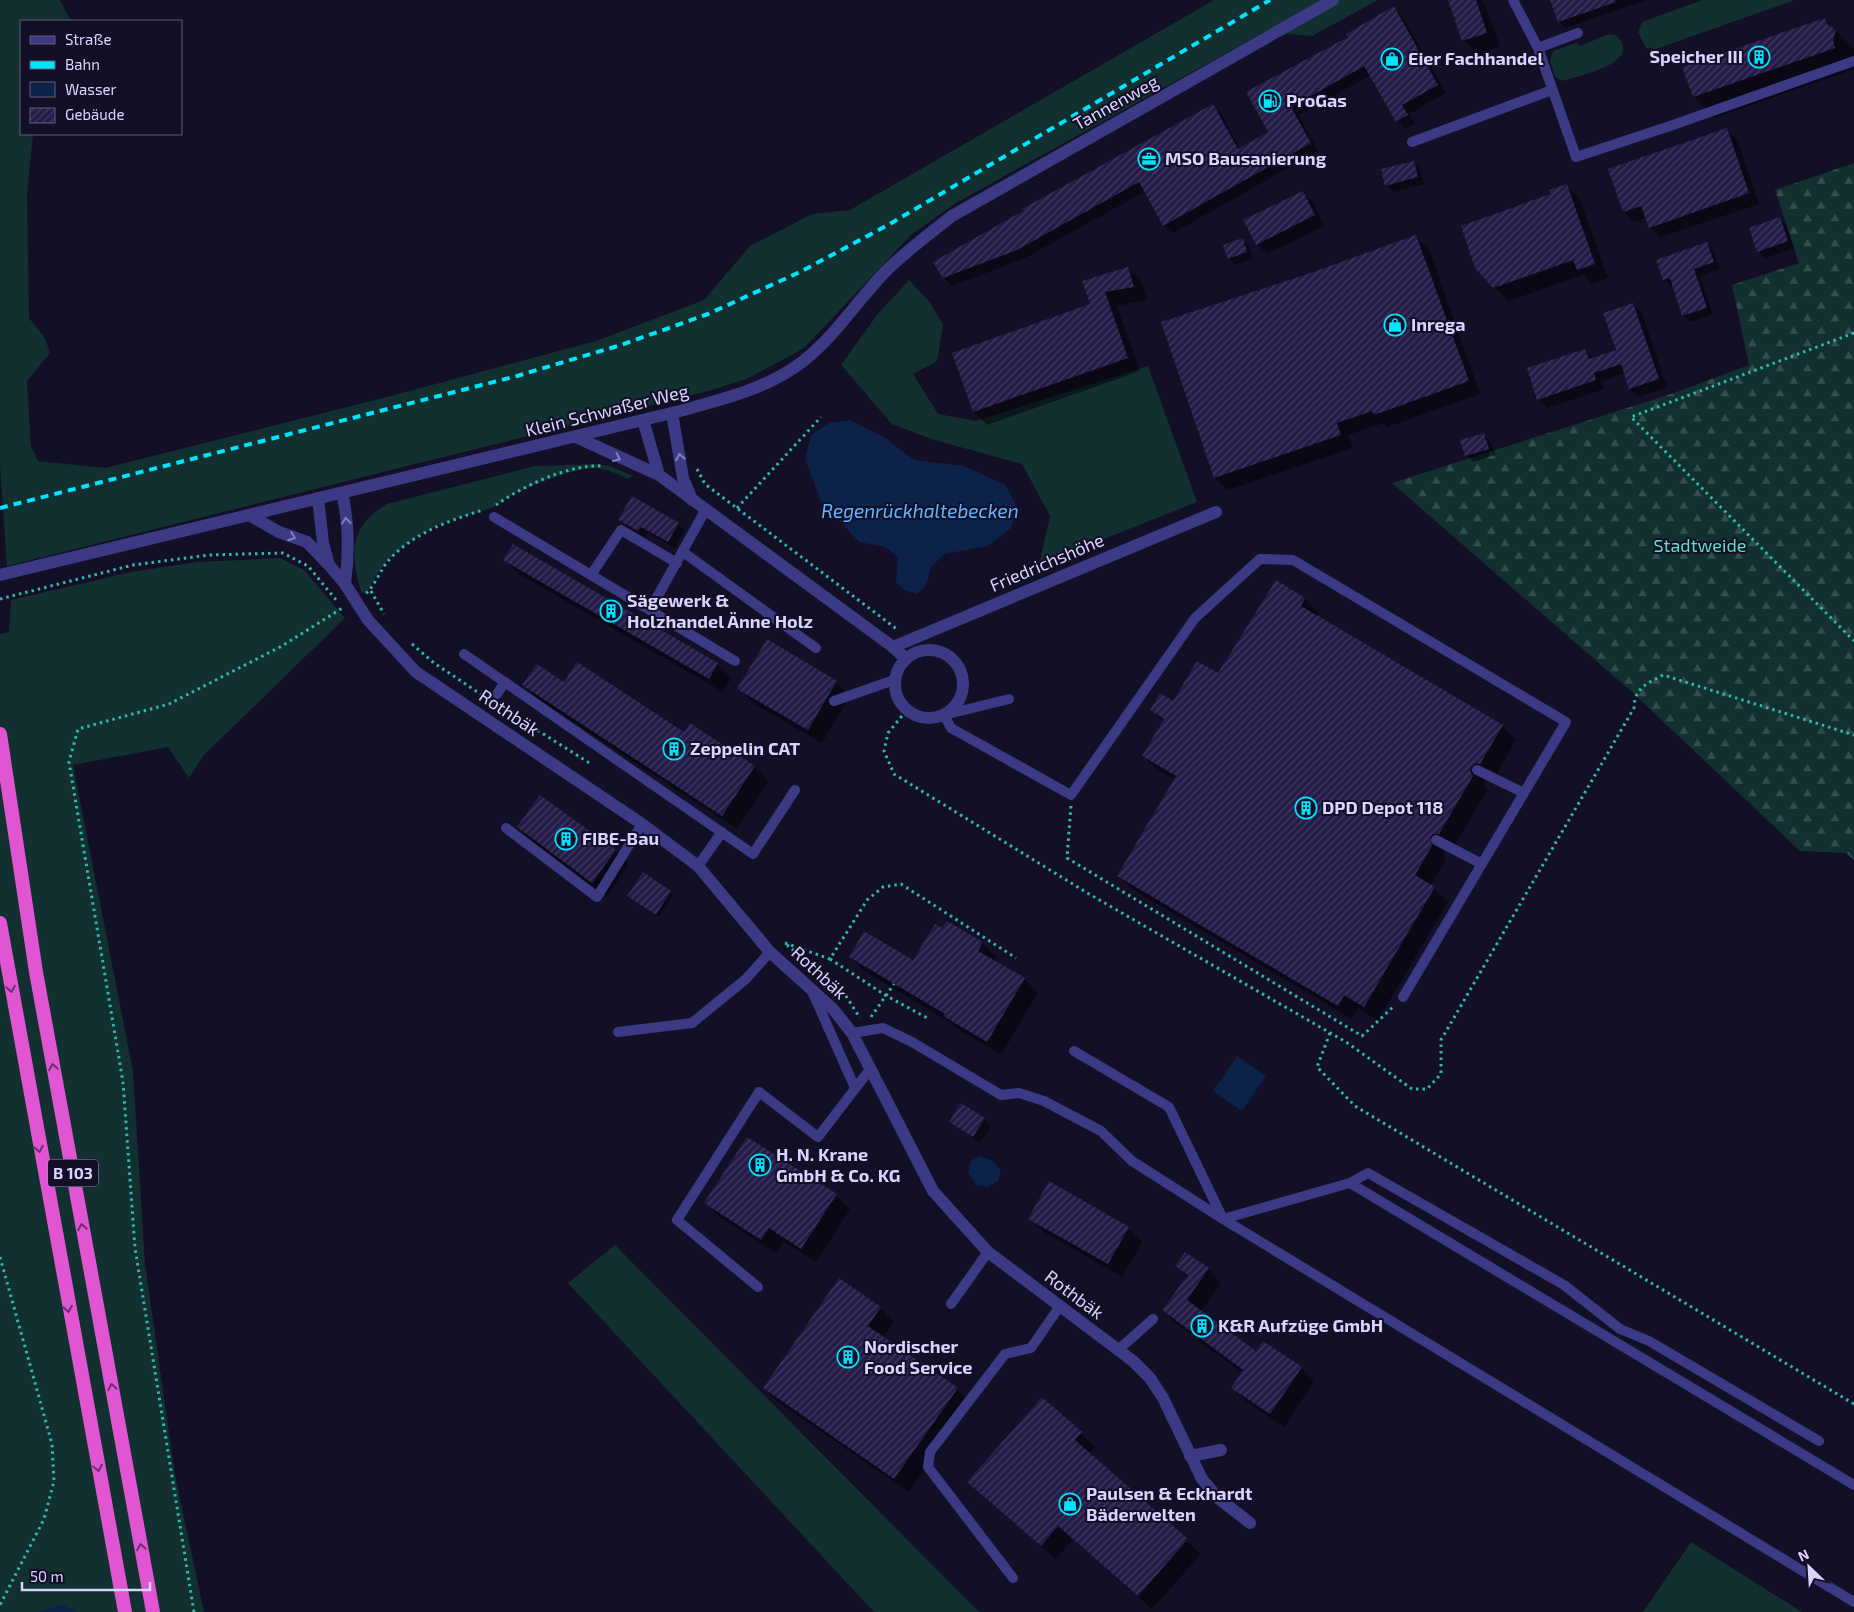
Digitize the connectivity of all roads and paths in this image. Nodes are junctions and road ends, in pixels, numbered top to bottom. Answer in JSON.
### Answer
{"nodes":[{"id":1,"x":1333,"y":0,"type":"edge"},
{"id":2,"x":1513,"y":0,"type":"edge"},
{"id":3,"x":1578,"y":33,"type":"dead end"},
{"id":4,"x":1538,"y":48,"type":"junction"},
{"id":5,"x":1854,"y":61,"type":"edge"},
{"id":6,"x":1552,"y":90,"type":"junction"},
{"id":7,"x":1412,"y":142,"type":"dead end"},
{"id":8,"x":919,"y":241,"type":"joint"},
{"id":9,"x":1854,"y":333,"type":"edge"},
{"id":10,"x":672,"y":413,"type":"junction"},
{"id":11,"x":821,"y":417,"type":"dead end"},
{"id":12,"x":642,"y":420,"type":"junction"},
{"id":13,"x":576,"y":437,"type":"junction"},
{"id":14,"x":696,"y":467,"type":"dead end"},
{"id":15,"x":659,"y":476,"type":"junction"},
{"id":16,"x":342,"y":493,"type":"junction"},
{"id":17,"x":318,"y":498,"type":"junction"},
{"id":18,"x":692,"y":500,"type":"junction"},
{"id":19,"x":736,"y":508,"type":"junction"},
{"id":20,"x":706,"y":509,"type":"junction"},
{"id":21,"x":1216,"y":512,"type":"dead end"},
{"id":22,"x":249,"y":515,"type":"junction"},
{"id":23,"x":494,"y":517,"type":"dead end"},
{"id":24,"x":723,"y":521,"type":"junction"},
{"id":25,"x":683,"y":552,"type":"junction"},
{"id":26,"x":677,"y":563,"type":"junction"},
{"id":27,"x":329,"y":565,"type":"junction"},
{"id":28,"x":0,"y":575,"type":"edge"},
{"id":29,"x":591,"y":575,"type":"junction"},
{"id":30,"x":345,"y":584,"type":"junction"},
{"id":31,"x":370,"y":590,"type":"dead end"},
{"id":32,"x":0,"y":598,"type":"edge"},
{"id":33,"x":650,"y":610,"type":"junction"},
{"id":34,"x":388,"y":622,"type":"dead end"},
{"id":35,"x":910,"y":639,"type":"junction"},
{"id":36,"x":408,"y":640,"type":"dead end"},
{"id":37,"x":1854,"y":641,"type":"edge"},
{"id":38,"x":893,"y":647,"type":"junction"},
{"id":39,"x":816,"y":648,"type":"dead end"},
{"id":40,"x":464,"y":654,"type":"dead end"},
{"id":41,"x":905,"y":658,"type":"junction"},
{"id":42,"x":735,"y":661,"type":"dead end"},
{"id":43,"x":894,"y":680,"type":"junction"},
{"id":44,"x":505,"y":682,"type":"junction"},
{"id":45,"x":497,"y":694,"type":"dead end"},
{"id":46,"x":1009,"y":699,"type":"dead end"},
{"id":47,"x":834,"y":700,"type":"dead end"},
{"id":48,"x":906,"y":711,"type":"junction"},
{"id":49,"x":944,"y":715,"type":"junction"},
{"id":50,"x":0,"y":734,"type":"edge"},
{"id":51,"x":1854,"y":734,"type":"edge"},
{"id":52,"x":591,"y":764,"type":"dead end"},
{"id":53,"x":1477,"y":770,"type":"dead end"},
{"id":54,"x":795,"y":790,"type":"dead end"},
{"id":55,"x":1524,"y":793,"type":"junction"},
{"id":56,"x":1072,"y":795,"type":"junction"},
{"id":57,"x":642,"y":824,"type":"junction"},
{"id":58,"x":506,"y":828,"type":"dead end"},
{"id":59,"x":722,"y":832,"type":"junction"},
{"id":60,"x":1436,"y":840,"type":"dead end"},
{"id":61,"x":1482,"y":864,"type":"junction"},
{"id":62,"x":698,"y":866,"type":"junction"},
{"id":63,"x":0,"y":923,"type":"edge"},
{"id":64,"x":770,"y":952,"type":"junction"},
{"id":65,"x":1016,"y":958,"type":"dead end"},
{"id":66,"x":830,"y":959,"type":"junction"},
{"id":67,"x":894,"y":984,"type":"dead end"},
{"id":68,"x":809,"y":986,"type":"junction"},
{"id":69,"x":885,"y":995,"type":"junction"},
{"id":70,"x":1404,"y":997,"type":"joint"},
{"id":71,"x":928,"y":1019,"type":"dead end"},
{"id":72,"x":618,"y":1032,"type":"dead end"},
{"id":73,"x":858,"y":1032,"type":"junction"},
{"id":74,"x":1330,"y":1032,"type":"junction"},
{"id":75,"x":1074,"y":1052,"type":"dead end"},
{"id":76,"x":871,"y":1068,"type":"junction"},
{"id":77,"x":855,"y":1088,"type":"junction"},
{"id":78,"x":1350,"y":1184,"type":"junction"},
{"id":79,"x":1223,"y":1219,"type":"junction"},
{"id":80,"x":988,"y":1252,"type":"junction"},
{"id":81,"x":0,"y":1257,"type":"edge"},
{"id":82,"x":758,"y":1287,"type":"dead end"},
{"id":83,"x":951,"y":1304,"type":"dead end"},
{"id":84,"x":1060,"y":1306,"type":"junction"},
{"id":85,"x":1153,"y":1319,"type":"dead end"},
{"id":86,"x":1118,"y":1350,"type":"junction"},
{"id":87,"x":1854,"y":1404,"type":"edge"},
{"id":88,"x":1819,"y":1441,"type":"dead end"},
{"id":89,"x":1221,"y":1450,"type":"dead end"},
{"id":90,"x":1190,"y":1456,"type":"junction"},
{"id":91,"x":1854,"y":1485,"type":"edge"},
{"id":92,"x":1250,"y":1523,"type":"dead end"},
{"id":93,"x":1012,"y":1578,"type":"dead end"},
{"id":94,"x":1854,"y":1602,"type":"edge"},
{"id":95,"x":0,"y":1605,"type":"edge"},
{"id":96,"x":125,"y":1612,"type":"edge"},
{"id":97,"x":153,"y":1612,"type":"edge"},
{"id":98,"x":194,"y":1612,"type":"edge"}],
"edges":[{"from":1,"to":8,"type":"street","name":"Tannenweg"},
{"from":2,"to":4,"type":"lane"},
{"from":3,"to":4,"type":"lane"},
{"from":4,"to":6,"type":"lane"},
{"from":5,"to":6,"type":"lane"},
{"from":6,"to":7,"type":"lane"},
{"from":8,"to":10,"type":"street","name":"Klein Schwaßer Weg"},
{"from":9,"to":37,"type":"path"},
{"from":10,"to":12,"type":"street","name":"Klein Schwaßer Weg"},
{"from":18,"to":10,"type":"street","one_way":true},
{"from":11,"to":19,"type":"path"},
{"from":12,"to":13,"type":"street","name":"Klein Schwaßer Weg"},
{"from":12,"to":15,"type":"street"},
{"from":13,"to":15,"type":"street","one_way":true},
{"from":13,"to":16,"type":"street","name":"Klein Schwaßer Weg"},
{"from":14,"to":19,"type":"path"},
{"from":15,"to":18,"type":"street"},
{"from":16,"to":17,"type":"street","name":"Klein Schwaßer Weg"},
{"from":30,"to":16,"type":"street","one_way":true},
{"from":17,"to":22,"type":"street","name":"Klein Schwaßer Weg"},
{"from":17,"to":27,"type":"street","name":"Rothbäk"},
{"from":18,"to":20,"type":"street"},
{"from":19,"to":24,"type":"path"},
{"from":19,"to":35,"type":"path"},
{"from":20,"to":24,"type":"street"},
{"from":20,"to":25,"type":"lane"},
{"from":21,"to":35,"type":"street","name":"Friedrichshöhe"},
{"from":22,"to":27,"type":"street","name":"Rothbäk","one_way":true},
{"from":22,"to":28,"type":"street","name":"Klein Schwaßer Weg"},
{"from":23,"to":29,"type":"lane"},
{"from":24,"to":38,"type":"street"},
{"from":25,"to":26,"type":"lane"},
{"from":25,"to":39,"type":"lane"},
{"from":26,"to":29,"type":"lane"},
{"from":26,"to":33,"type":"lane"},
{"from":27,"to":30,"type":"street","name":"Rothbäk"},
{"from":29,"to":33,"type":"lane"},
{"from":30,"to":57,"type":"street","name":"Rothbäk"},
{"from":31,"to":34,"type":"path"},
{"from":32,"to":98,"type":"path"},
{"from":33,"to":42,"type":"lane"},
{"from":35,"to":38,"type":"street","name":"Friedrichshöhe"},
{"from":36,"to":52,"type":"path"},
{"from":38,"to":41,"type":"street"},
{"from":40,"to":44,"type":"lane"},
{"from":41,"to":43,"type":"street"},
{"from":41,"to":49,"type":"street"},
{"from":43,"to":47,"type":"lane"},
{"from":43,"to":48,"type":"street"},
{"from":44,"to":45,"type":"lane"},
{"from":44,"to":59,"type":"lane"},
{"from":46,"to":49,"type":"lane"},
{"from":48,"to":49,"type":"street"},
{"from":48,"to":74,"type":"path"},
{"from":49,"to":56,"type":"lane"},
{"from":97,"to":50,"type":"highway","number":"B 103","one_way":true},
{"from":51,"to":74,"type":"path"},
{"from":53,"to":55,"type":"lane"},
{"from":54,"to":59,"type":"lane"},
{"from":55,"to":56,"type":"lane"},
{"from":55,"to":61,"type":"lane"},
{"from":56,"to":70,"type":"path"},
{"from":57,"to":58,"type":"lane"},
{"from":57,"to":62,"type":"street","name":"Rothbäk"},
{"from":59,"to":62,"type":"lane"},
{"from":60,"to":61,"type":"lane"},
{"from":61,"to":70,"type":"lane"},
{"from":62,"to":64,"type":"street","name":"Rothbäk"},
{"from":63,"to":96,"type":"highway","number":"B 103","one_way":true},
{"from":64,"to":68,"type":"street","name":"Rothbäk"},
{"from":64,"to":72,"type":"lane"},
{"from":65,"to":66,"type":"path"},
{"from":66,"to":69,"type":"path"},
{"from":66,"to":73,"type":"path"},
{"from":67,"to":69,"type":"path"},
{"from":68,"to":73,"type":"street","name":"Rothbäk"},
{"from":68,"to":77,"type":"lane"},
{"from":69,"to":71,"type":"path"},
{"from":69,"to":73,"type":"path"},
{"from":73,"to":76,"type":"street","name":"Rothbäk"},
{"from":73,"to":79,"type":"lane"},
{"from":74,"to":87,"type":"path"},
{"from":75,"to":79,"type":"lane"},
{"from":76,"to":77,"type":"lane"},
{"from":76,"to":80,"type":"street","name":"Rothbäk"},
{"from":77,"to":82,"type":"lane"},
{"from":78,"to":79,"type":"lane"},
{"from":78,"to":88,"type":"lane"},
{"from":78,"to":91,"type":"lane"},
{"from":79,"to":94,"type":"lane"},
{"from":80,"to":83,"type":"lane"},
{"from":80,"to":84,"type":"street","name":"Rothbäk"},
{"from":81,"to":95,"type":"path"},
{"from":84,"to":86,"type":"street","name":"Rothbäk"},
{"from":84,"to":93,"type":"lane"},
{"from":85,"to":86,"type":"lane"},
{"from":86,"to":90,"type":"street","name":"Rothbäk"},
{"from":89,"to":90,"type":"street"},
{"from":90,"to":92,"type":"street","name":"Rothbäk"}]}
